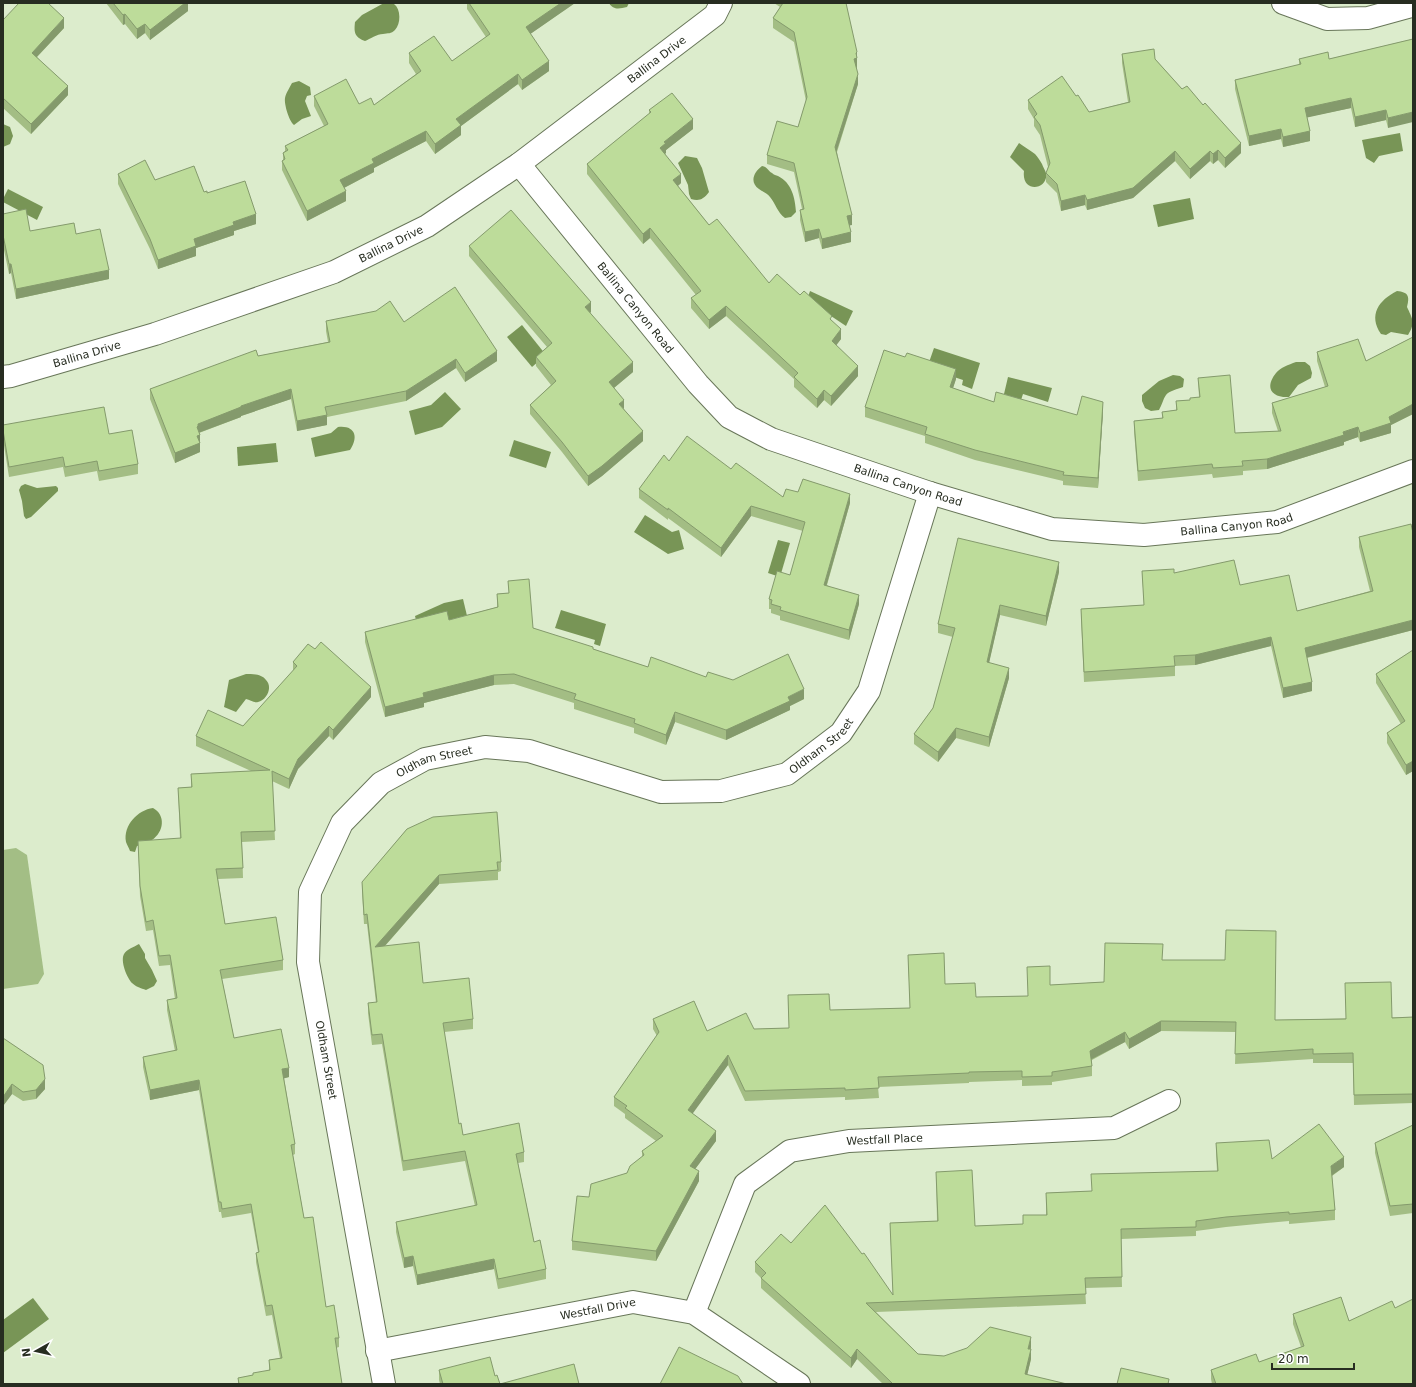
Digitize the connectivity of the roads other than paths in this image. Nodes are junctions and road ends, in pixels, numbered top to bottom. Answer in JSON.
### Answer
{"nodes":[{"id":1,"x":721,"y":3,"type":"edge"},
{"id":2,"x":1283,"y":3,"type":"edge"},
{"id":3,"x":1413,"y":4,"type":"edge"},
{"id":4,"x":519,"y":164,"type":"junction"},
{"id":5,"x":3,"y":377,"type":"edge"},
{"id":6,"x":1413,"y":471,"type":"edge"},
{"id":7,"x":930,"y":493,"type":"junction"},
{"id":8,"x":1169,"y":1101,"type":"dead end"},
{"id":9,"x":694,"y":1313,"type":"junction"},
{"id":10,"x":377,"y":1351,"type":"junction"},
{"id":11,"x":384,"y":1384,"type":"edge"},
{"id":12,"x":799,"y":1384,"type":"edge"}],
"edges":[{"from":1,"to":4,"type":"street","name":"Ballina Drive"},
{"from":2,"to":3,"type":"street"},
{"from":4,"to":5,"type":"street","name":"Ballina Drive"},
{"from":4,"to":7,"type":"street","name":"Ballina Canyon Road"},
{"from":6,"to":7,"type":"street","name":"Ballina Canyon Road"},
{"from":7,"to":10,"type":"street","name":"Oldham Street"},
{"from":8,"to":9,"type":"street","name":"Westfall Place"},
{"from":9,"to":10,"type":"street","name":"Westfall Drive"},
{"from":9,"to":12,"type":"street","name":"Westfall Drive"},
{"from":10,"to":11,"type":"street","name":"Oldham Street"}]}
